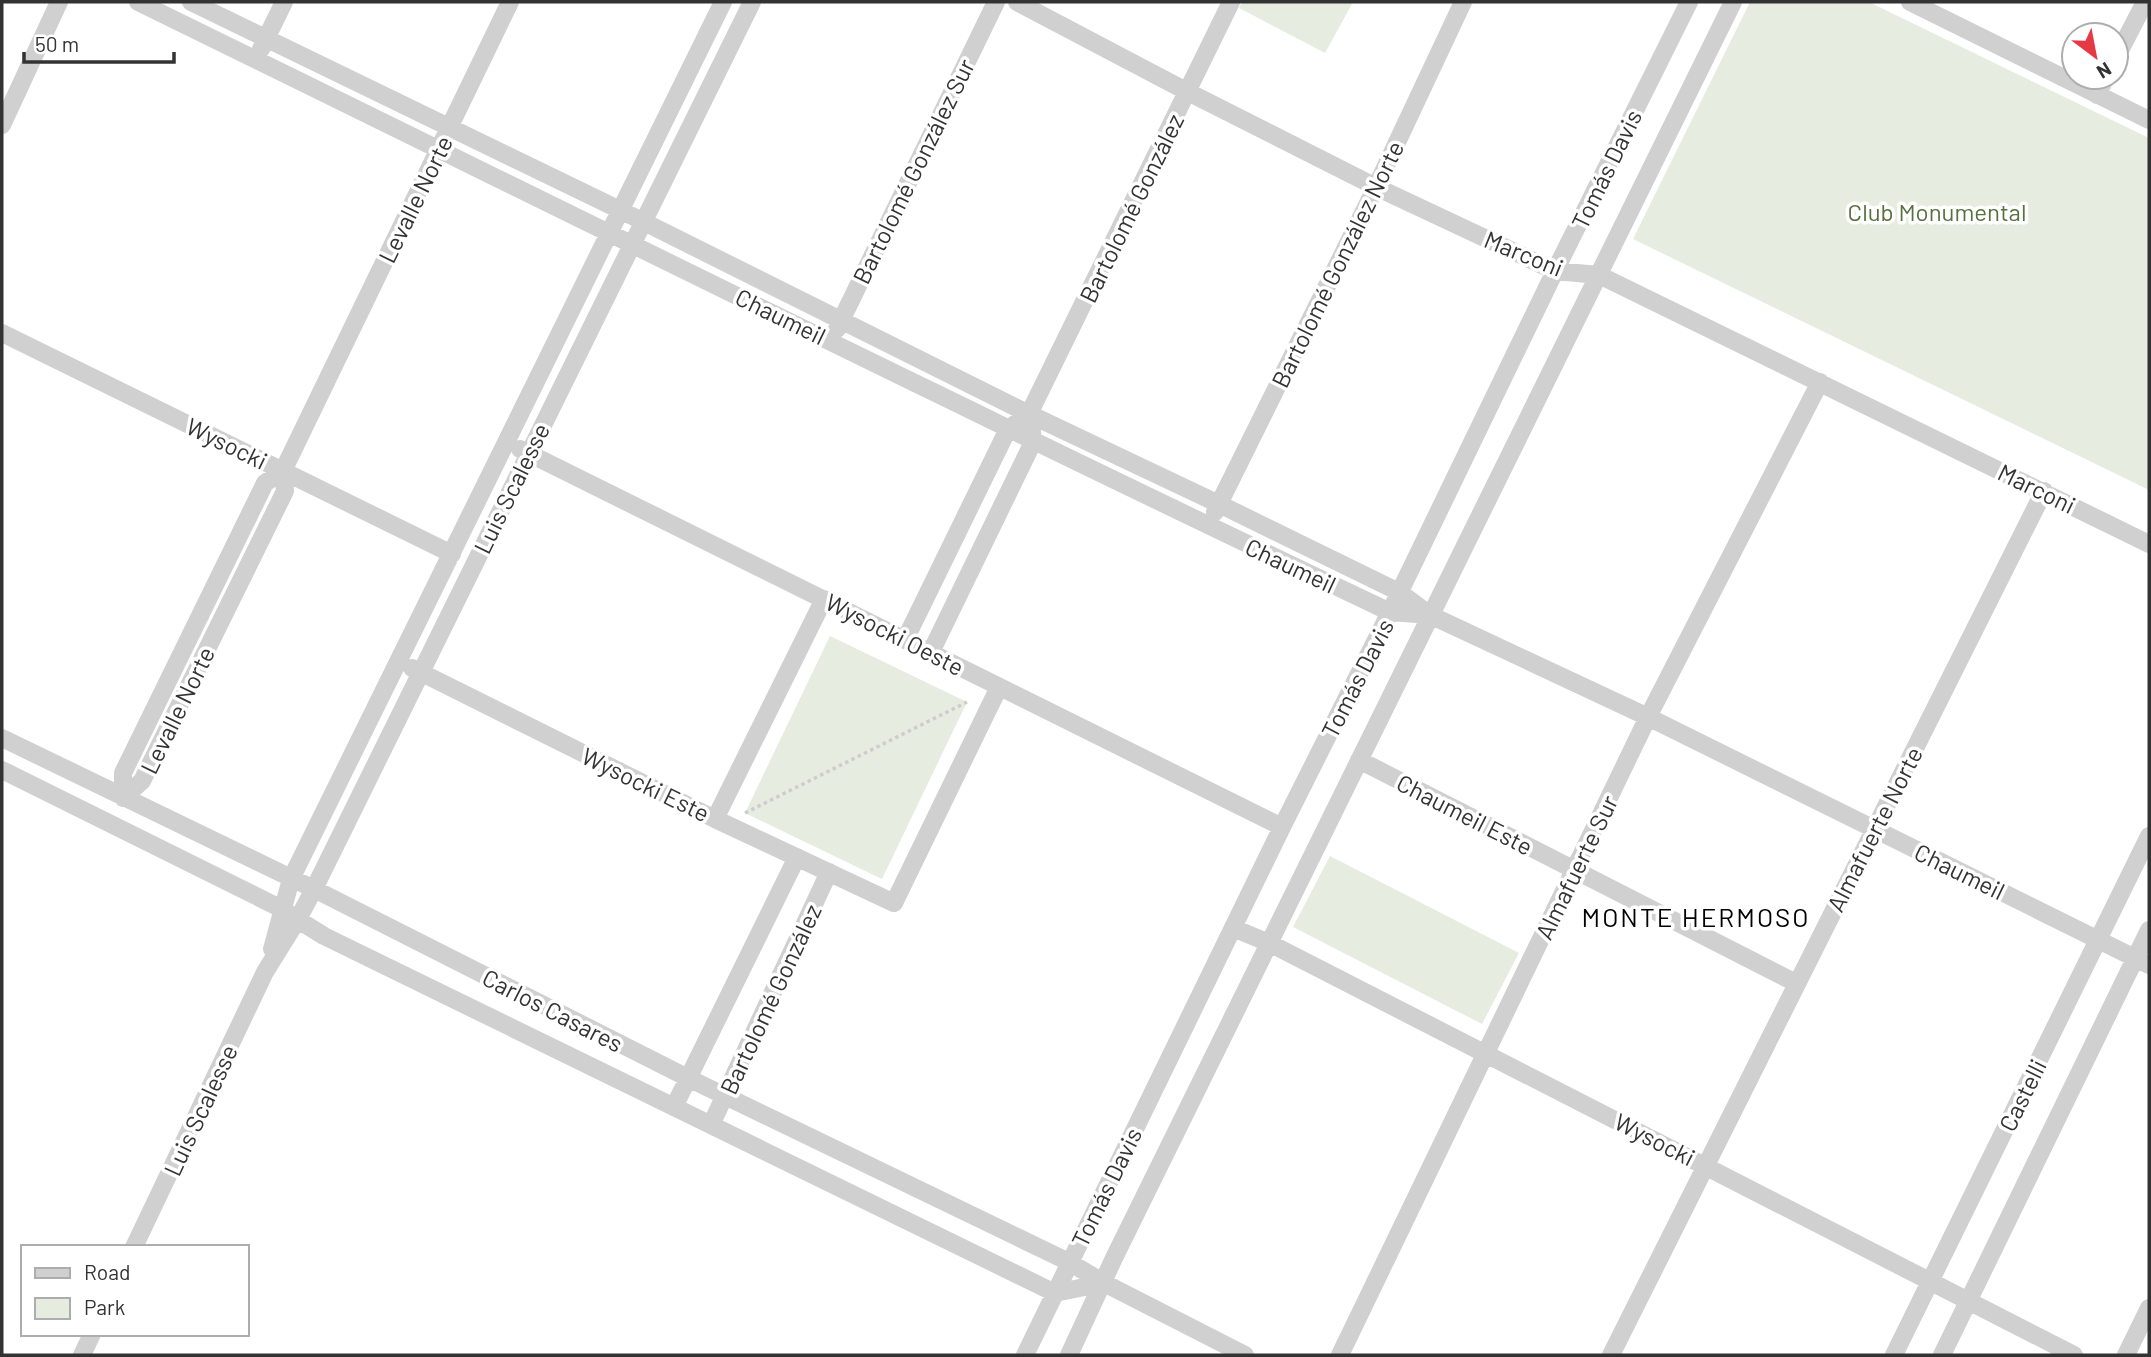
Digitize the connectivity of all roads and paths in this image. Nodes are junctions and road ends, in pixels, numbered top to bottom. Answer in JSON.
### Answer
{"nodes":[{"id":1,"x":59,"y":2,"type":"edge"},
{"id":2,"x":138,"y":2,"type":"edge"},
{"id":3,"x":191,"y":2,"type":"edge"},
{"id":4,"x":284,"y":2,"type":"edge"},
{"id":5,"x":510,"y":2,"type":"edge"},
{"id":6,"x":723,"y":2,"type":"edge"},
{"id":7,"x":752,"y":2,"type":"edge"},
{"id":8,"x":996,"y":2,"type":"edge"},
{"id":9,"x":1017,"y":2,"type":"edge"},
{"id":10,"x":1231,"y":2,"type":"edge"},
{"id":11,"x":1463,"y":2,"type":"edge"},
{"id":12,"x":1689,"y":2,"type":"edge"},
{"id":13,"x":1733,"y":2,"type":"edge"},
{"id":14,"x":1910,"y":2,"type":"edge"},
{"id":15,"x":2145,"y":2,"type":"edge"},
{"id":16,"x":2130,"y":31,"type":"edge"},
{"id":17,"x":266,"y":39,"type":"junction"},
{"id":18,"x":257,"y":60,"type":"junction"},
{"id":19,"x":2099,"y":91,"type":"edge"},
{"id":20,"x":1188,"y":92,"type":"junction"},
{"id":21,"x":2097,"y":95,"type":"junction"},
{"id":22,"x":2149,"y":120,"type":"edge"},
{"id":23,"x":2,"y":125,"type":"edge"},
{"id":24,"x":450,"y":127,"type":"junction"},
{"id":25,"x":439,"y":149,"type":"junction"},
{"id":26,"x":1376,"y":187,"type":"junction"},
{"id":27,"x":620,"y":210,"type":"junction"},
{"id":28,"x":645,"y":222,"type":"junction"},
{"id":29,"x":610,"y":233,"type":"junction"},
{"id":30,"x":633,"y":244,"type":"junction"},
{"id":31,"x":1555,"y":271,"type":"junction"},
{"id":32,"x":1599,"y":275,"type":"junction"},
{"id":33,"x":841,"y":319,"type":"junction"},
{"id":34,"x":2,"y":333,"type":"edge"},
{"id":35,"x":832,"y":341,"type":"junction"},
{"id":36,"x":1820,"y":383,"type":"junction"},
{"id":37,"x":1029,"y":414,"type":"junction"},
{"id":38,"x":1008,"y":429,"type":"junction"},
{"id":39,"x":1033,"y":442,"type":"junction"},
{"id":40,"x":507,"y":443,"type":"junction"},
{"id":41,"x":528,"y":453,"type":"junction"},
{"id":42,"x":283,"y":471,"type":"junction"},
{"id":43,"x":2043,"y":491,"type":"junction"},
{"id":44,"x":1219,"y":503,"type":"junction"},
{"id":45,"x":1208,"y":526,"type":"junction"},
{"id":46,"x":2149,"y":544,"type":"edge"},
{"id":47,"x":452,"y":554,"type":"junction"},
{"id":48,"x":1399,"y":592,"type":"junction"},
{"id":49,"x":824,"y":599,"type":"junction"},
{"id":50,"x":1390,"y":612,"type":"junction"},
{"id":51,"x":1430,"y":615,"type":"junction"},
{"id":52,"x":905,"y":640,"type":"junction"},
{"id":53,"x":930,"y":652,"type":"junction"},
{"id":54,"x":398,"y":663,"type":"junction"},
{"id":55,"x":421,"y":672,"type":"junction"},
{"id":56,"x":999,"y":687,"type":"junction"},
{"id":57,"x":967,"y":702,"type":"dead end"},
{"id":58,"x":1648,"y":717,"type":"junction"},
{"id":59,"x":2,"y":738,"type":"edge"},
{"id":60,"x":1359,"y":760,"type":"junction"},
{"id":61,"x":2,"y":770,"type":"edge"},
{"id":62,"x":123,"y":798,"type":"junction"},
{"id":63,"x":745,"y":813,"type":"dead end"},
{"id":64,"x":715,"y":819,"type":"junction"},
{"id":65,"x":1282,"y":827,"type":"junction"},
{"id":66,"x":1875,"y":829,"type":"junction"},
{"id":67,"x":2149,"y":836,"type":"edge"},
{"id":68,"x":797,"y":857,"type":"junction"},
{"id":69,"x":1574,"y":870,"type":"junction"},
{"id":70,"x":829,"y":872,"type":"junction"},
{"id":71,"x":291,"y":879,"type":"junction"},
{"id":72,"x":314,"y":889,"type":"junction"},
{"id":73,"x":291,"y":915,"type":"junction"},
{"id":74,"x":1234,"y":928,"type":"junction"},
{"id":75,"x":2149,"y":930,"type":"edge"},
{"id":76,"x":2098,"y":940,"type":"junction"},
{"id":77,"x":1269,"y":943,"type":"junction"},
{"id":78,"x":2142,"y":962,"type":"edge"},
{"id":79,"x":1796,"y":983,"type":"junction"},
{"id":80,"x":1486,"y":1053,"type":"junction"},
{"id":81,"x":688,"y":1078,"type":"junction"},
{"id":82,"x":723,"y":1096,"type":"junction"},
{"id":83,"x":674,"y":1107,"type":"junction"},
{"id":84,"x":711,"y":1125,"type":"junction"},
{"id":85,"x":1706,"y":1166,"type":"junction"},
{"id":86,"x":135,"y":1245,"type":"edge"},
{"id":87,"x":1069,"y":1262,"type":"junction"},
{"id":88,"x":1104,"y":1283,"type":"junction"},
{"id":89,"x":1930,"y":1283,"type":"junction"},
{"id":90,"x":1055,"y":1293,"type":"junction"},
{"id":91,"x":1969,"y":1302,"type":"junction"},
{"id":92,"x":2149,"y":1308,"type":"edge"},
{"id":93,"x":91,"y":1336,"type":"edge"},
{"id":94,"x":82,"y":1355,"type":"edge"},
{"id":95,"x":1025,"y":1355,"type":"edge"},
{"id":96,"x":1069,"y":1355,"type":"edge"},
{"id":97,"x":1245,"y":1355,"type":"edge"},
{"id":98,"x":1340,"y":1355,"type":"edge"},
{"id":99,"x":1611,"y":1355,"type":"edge"},
{"id":100,"x":1894,"y":1355,"type":"edge"},
{"id":101,"x":1942,"y":1355,"type":"edge"},
{"id":102,"x":2074,"y":1355,"type":"edge"},
{"id":103,"x":2126,"y":1355,"type":"edge"}],
"edges":[{"from":1,"to":23,"type":"street"},
{"from":2,"to":18,"type":"street","name":"Chaumeil"},
{"from":3,"to":17,"type":"street","name":"Chaumeil"},
{"from":4,"to":17,"type":"street"},
{"from":5,"to":24,"type":"street","name":"Levalle Norte"},
{"from":6,"to":27,"type":"street","name":"Luis Scalesse"},
{"from":7,"to":28,"type":"street","name":"Luis Scalesse"},
{"from":8,"to":33,"type":"street","name":"Bartolomé González Sur"},
{"from":9,"to":20,"type":"street","name":"Marconi"},
{"from":10,"to":20,"type":"street","name":"Bartolomé González"},
{"from":11,"to":26,"type":"street","name":"Bartolomé González Norte"},
{"from":12,"to":31,"type":"street","name":"Tomás Davis"},
{"from":13,"to":32,"type":"street","name":"Tomás Davis"},
{"from":14,"to":21,"type":"street"},
{"from":15,"to":16,"type":"street"},
{"from":17,"to":18,"type":"street"},
{"from":17,"to":24,"type":"street","name":"Chaumeil"},
{"from":18,"to":25,"type":"street","name":"Chaumeil"},
{"from":19,"to":21,"type":"street"},
{"from":20,"to":26,"type":"street","name":"Marconi"},
{"from":20,"to":37,"type":"street","name":"Bartolomé González"},
{"from":21,"to":22,"type":"street"},
{"from":24,"to":25,"type":"street","name":"Levalle Norte"},
{"from":24,"to":27,"type":"street","name":"Chaumeil"},
{"from":25,"to":29,"type":"street","name":"Chaumeil"},
{"from":25,"to":42,"type":"street","name":"Levalle Norte"},
{"from":26,"to":31,"type":"street","name":"Marconi"},
{"from":26,"to":44,"type":"street","name":"Bartolomé González Norte"},
{"from":27,"to":28,"type":"street","name":"Chaumeil"},
{"from":27,"to":29,"type":"street","name":"Luis Scalesse"},
{"from":28,"to":30,"type":"street","name":"Luis Scalesse"},
{"from":28,"to":33,"type":"street","name":"Chaumeil"},
{"from":29,"to":30,"type":"street","name":"Chaumeil"},
{"from":29,"to":40,"type":"street","name":"Luis Scalesse"},
{"from":30,"to":35,"type":"street","name":"Chaumeil"},
{"from":30,"to":41,"type":"street","name":"Luis Scalesse"},
{"from":31,"to":32,"type":"street","name":"Marconi"},
{"from":31,"to":48,"type":"street","name":"Tomás Davis"},
{"from":32,"to":36,"type":"street","name":"Marconi"},
{"from":32,"to":51,"type":"street","name":"Tomás Davis"},
{"from":33,"to":35,"type":"street","name":"Bartolomé González Sur"},
{"from":33,"to":37,"type":"street","name":"Chaumeil"},
{"from":34,"to":42,"type":"street","name":"Wysocki"},
{"from":35,"to":38,"type":"street","name":"Chaumeil"},
{"from":36,"to":43,"type":"street","name":"Marconi"},
{"from":36,"to":58,"type":"street","name":"Almafuerte Sur"},
{"from":37,"to":38,"type":"street","name":"Bartolomé González"},
{"from":37,"to":39,"type":"street"},
{"from":37,"to":44,"type":"street","name":"Chaumeil"},
{"from":38,"to":39,"type":"street","name":"Chaumeil"},
{"from":38,"to":52,"type":"street","name":"Bartolomé González"},
{"from":39,"to":45,"type":"street","name":"Chaumeil"},
{"from":39,"to":53,"type":"street"},
{"from":40,"to":41,"type":"street","name":"Wysocki Oeste"},
{"from":40,"to":47,"type":"street","name":"Luis Scalesse"},
{"from":41,"to":49,"type":"street","name":"Wysocki Oeste"},
{"from":41,"to":55,"type":"street","name":"Luis Scalesse"},
{"from":42,"to":47,"type":"street","name":"Wysocki"},
{"from":42,"to":62,"type":"street","name":"Levalle Norte"},
{"from":43,"to":46,"type":"street","name":"Marconi"},
{"from":43,"to":66,"type":"street","name":"Almafuerte Norte"},
{"from":44,"to":45,"type":"street","name":"Bartolomé González Norte"},
{"from":44,"to":48,"type":"street","name":"Chaumeil"},
{"from":45,"to":50,"type":"street","name":"Chaumeil"},
{"from":47,"to":54,"type":"street","name":"Luis Scalesse"},
{"from":48,"to":50,"type":"street","name":"Tomás Davis"},
{"from":48,"to":51,"type":"street","name":"Chaumeil"},
{"from":49,"to":52,"type":"street","name":"Wysocki Oeste"},
{"from":49,"to":64,"type":"street"},
{"from":50,"to":51,"type":"street","name":"Chaumeil"},
{"from":50,"to":65,"type":"street","name":"Tomás Davis"},
{"from":51,"to":58,"type":"street","name":"Chaumeil"},
{"from":51,"to":60,"type":"street","name":"Tomás Davis"},
{"from":52,"to":53,"type":"street","name":"Wysocki Oeste"},
{"from":53,"to":56,"type":"street","name":"Wysocki Oeste"},
{"from":54,"to":55,"type":"street","name":"Wysocki Este"},
{"from":54,"to":71,"type":"street","name":"Luis Scalesse"},
{"from":55,"to":64,"type":"street","name":"Wysocki Este"},
{"from":55,"to":72,"type":"street","name":"Luis Scalesse"},
{"from":56,"to":65,"type":"street","name":"Wysocki Oeste"},
{"from":56,"to":70,"type":"street","name":"Wysocki Este"},
{"from":57,"to":63,"type":"path"},
{"from":58,"to":66,"type":"street","name":"Chaumeil"},
{"from":58,"to":69,"type":"street","name":"Almafuerte Sur"},
{"from":59,"to":62,"type":"street","name":"Carlos Casares"},
{"from":60,"to":69,"type":"street","name":"Chaumeil Este"},
{"from":60,"to":77,"type":"street","name":"Tomás Davis"},
{"from":61,"to":73,"type":"street","name":"Carlos Casares"},
{"from":62,"to":71,"type":"street","name":"Carlos Casares"},
{"from":64,"to":68,"type":"street","name":"Wysocki Este"},
{"from":65,"to":74,"type":"street","name":"Tomás Davis"},
{"from":66,"to":76,"type":"street","name":"Chaumeil"},
{"from":66,"to":79,"type":"street","name":"Almafuerte Norte"},
{"from":67,"to":76,"type":"street","name":"Castelli"},
{"from":68,"to":70,"type":"street","name":"Wysocki Este"},
{"from":68,"to":81,"type":"street","name":"Bartolomé González"},
{"from":69,"to":79,"type":"street","name":"Chaumeil Este"},
{"from":69,"to":80,"type":"street","name":"Almafuerte Sur"},
{"from":70,"to":82,"type":"street","name":"Bartolomé González"},
{"from":71,"to":72,"type":"street","name":"Carlos Casares"},
{"from":71,"to":73,"type":"street","name":"Luis Scalesse"},
{"from":72,"to":73,"type":"street","name":"Luis Scalesse"},
{"from":72,"to":81,"type":"street","name":"Carlos Casares"},
{"from":73,"to":83,"type":"street","name":"Carlos Casares"},
{"from":73,"to":86,"type":"street","name":"Luis Scalesse"},
{"from":74,"to":77,"type":"street","name":"Wysocki"},
{"from":74,"to":87,"type":"street","name":"Tomás Davis"},
{"from":75,"to":78,"type":"street","name":"Castelli"},
{"from":76,"to":78,"type":"street","name":"Chaumeil"},
{"from":76,"to":89,"type":"street","name":"Castelli"},
{"from":77,"to":80,"type":"street","name":"Wysocki"},
{"from":77,"to":88,"type":"street","name":"Tomás Davis"},
{"from":78,"to":91,"type":"street","name":"Castelli"},
{"from":79,"to":85,"type":"street","name":"Almafuerte Norte"},
{"from":80,"to":85,"type":"street","name":"Wysocki"},
{"from":80,"to":98,"type":"street","name":"Almafuerte Sur"},
{"from":81,"to":82,"type":"street","name":"Carlos Casares"},
{"from":81,"to":83,"type":"street","name":"Bartolomé González"},
{"from":82,"to":84,"type":"street","name":"Bartolomé González"},
{"from":82,"to":87,"type":"street","name":"Carlos Casares"},
{"from":83,"to":84,"type":"street","name":"Carlos Casares"},
{"from":84,"to":90,"type":"street","name":"Carlos Casares"},
{"from":85,"to":89,"type":"street","name":"Wysocki"},
{"from":85,"to":99,"type":"street","name":"Almafuerte Norte"},
{"from":87,"to":88,"type":"street","name":"Carlos Casares"},
{"from":87,"to":90,"type":"street","name":"Tomás Davis"},
{"from":88,"to":90,"type":"street"},
{"from":88,"to":96,"type":"street","name":"Tomás Davis"},
{"from":88,"to":97,"type":"street","name":"Carlos Casares"},
{"from":89,"to":91,"type":"street","name":"Wysocki"},
{"from":89,"to":100,"type":"street","name":"Castelli"},
{"from":90,"to":95,"type":"street","name":"Tomás Davis"},
{"from":91,"to":101,"type":"street","name":"Castelli"},
{"from":91,"to":102,"type":"street","name":"Wysocki"},
{"from":92,"to":103,"type":"street"},
{"from":93,"to":94,"type":"street"}]}
